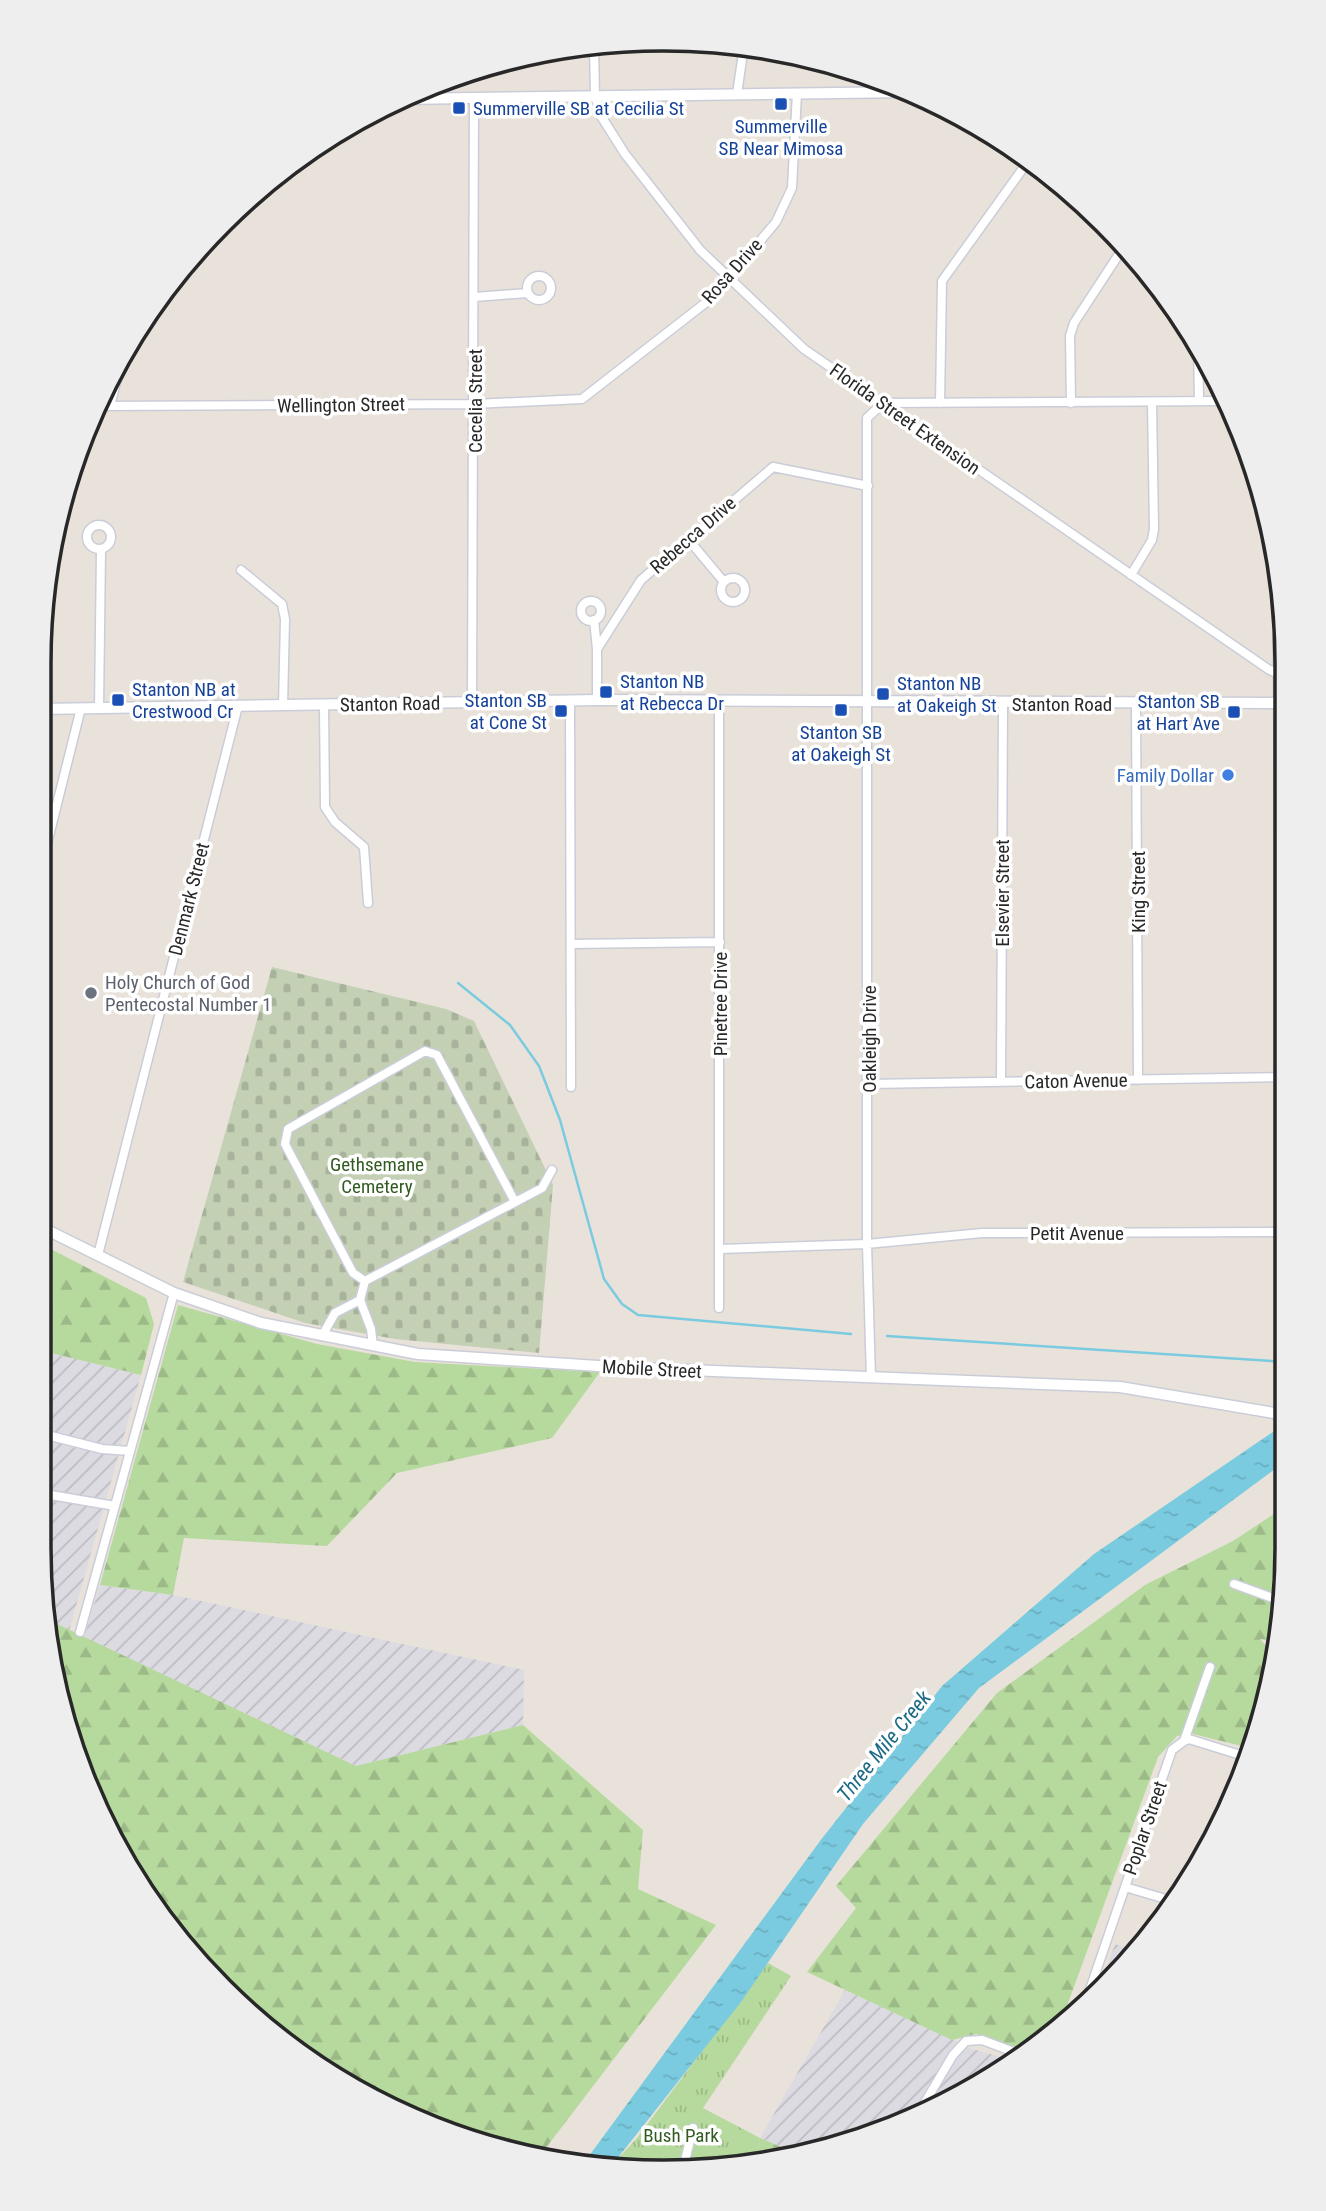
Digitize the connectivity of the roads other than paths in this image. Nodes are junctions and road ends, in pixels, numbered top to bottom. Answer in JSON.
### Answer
{"nodes":[{"id":1,"x":594,"y":55,"type":"edge"},
{"id":2,"x":743,"y":56,"type":"edge"},
{"id":3,"x":880,"y":91,"type":"edge"},
{"id":4,"x":797,"y":93,"type":"junction"},
{"id":5,"x":737,"y":94,"type":"junction"},
{"id":6,"x":595,"y":96,"type":"junction"},
{"id":7,"x":474,"y":98,"type":"junction"},
{"id":8,"x":424,"y":99,"type":"edge"},
{"id":9,"x":1023,"y":168,"type":"edge"},
{"id":10,"x":1119,"y":254,"type":"edge"},
{"id":11,"x":729,"y":278,"type":"junction"},
{"id":12,"x":528,"y":293,"type":"dead end"},
{"id":13,"x":475,"y":297,"type":"junction"},
{"id":14,"x":1198,"y":367,"type":"edge"},
{"id":15,"x":113,"y":394,"type":"edge"},
{"id":16,"x":582,"y":399,"type":"joint"},
{"id":17,"x":1199,"y":401,"type":"junction"},
{"id":18,"x":1216,"y":401,"type":"edge"},
{"id":19,"x":1152,"y":402,"type":"junction"},
{"id":20,"x":883,"y":403,"type":"junction"},
{"id":21,"x":940,"y":403,"type":"junction"},
{"id":22,"x":1071,"y":403,"type":"junction"},
{"id":23,"x":475,"y":404,"type":"junction"},
{"id":24,"x":110,"y":406,"type":"joint"},
{"id":25,"x":868,"y":486,"type":"junction"},
{"id":26,"x":688,"y":539,"type":"junction"},
{"id":27,"x":101,"y":550,"type":"dead end"},
{"id":28,"x":241,"y":570,"type":"dead end"},
{"id":29,"x":1131,"y":575,"type":"junction"},
{"id":30,"x":724,"y":582,"type":"dead end"},
{"id":31,"x":594,"y":620,"type":"dead end"},
{"id":32,"x":597,"y":649,"type":"junction"},
{"id":33,"x":1275,"y":672,"type":"edge"},
{"id":34,"x":719,"y":700,"type":"junction"},
{"id":35,"x":570,"y":701,"type":"junction"},
{"id":36,"x":597,"y":701,"type":"junction"},
{"id":37,"x":868,"y":701,"type":"junction"},
{"id":38,"x":471,"y":703,"type":"junction"},
{"id":39,"x":1275,"y":703,"type":"edge"},
{"id":40,"x":1003,"y":704,"type":"junction"},
{"id":41,"x":324,"y":705,"type":"junction"},
{"id":42,"x":1136,"y":705,"type":"junction"},
{"id":43,"x":238,"y":706,"type":"junction"},
{"id":44,"x":283,"y":706,"type":"junction"},
{"id":45,"x":80,"y":708,"type":"junction"},
{"id":46,"x":99,"y":708,"type":"junction"},
{"id":47,"x":51,"y":709,"type":"edge"},
{"id":48,"x":51,"y":827,"type":"edge"},
{"id":49,"x":368,"y":903,"type":"dead end"},
{"id":50,"x":720,"y":942,"type":"junction"},
{"id":51,"x":570,"y":944,"type":"junction"},
{"id":52,"x":1275,"y":1077,"type":"edge"},
{"id":53,"x":1138,"y":1080,"type":"junction"},
{"id":54,"x":1001,"y":1082,"type":"junction"},
{"id":55,"x":869,"y":1084,"type":"junction"},
{"id":56,"x":572,"y":1087,"type":"dead end"},
{"id":57,"x":552,"y":1170,"type":"dead end"},
{"id":58,"x":514,"y":1202,"type":"junction"},
{"id":59,"x":51,"y":1232,"type":"edge"},
{"id":60,"x":1275,"y":1232,"type":"edge"},
{"id":61,"x":867,"y":1244,"type":"junction"},
{"id":62,"x":721,"y":1249,"type":"junction"},
{"id":63,"x":98,"y":1255,"type":"junction"},
{"id":64,"x":365,"y":1281,"type":"junction"},
{"id":65,"x":174,"y":1293,"type":"junction"},
{"id":66,"x":360,"y":1300,"type":"junction"},
{"id":67,"x":719,"y":1308,"type":"dead end"},
{"id":68,"x":322,"y":1336,"type":"junction"},
{"id":69,"x":373,"y":1346,"type":"junction"},
{"id":70,"x":872,"y":1378,"type":"junction"},
{"id":71,"x":1275,"y":1413,"type":"edge"},
{"id":72,"x":51,"y":1436,"type":"edge"},
{"id":73,"x":131,"y":1451,"type":"junction"},
{"id":74,"x":51,"y":1495,"type":"edge"},
{"id":75,"x":115,"y":1506,"type":"junction"},
{"id":76,"x":1234,"y":1584,"type":"dead end"},
{"id":77,"x":1273,"y":1598,"type":"edge"},
{"id":78,"x":80,"y":1632,"type":"dead end"},
{"id":79,"x":1210,"y":1667,"type":"dead end"},
{"id":80,"x":1184,"y":1741,"type":"junction"},
{"id":81,"x":1239,"y":1755,"type":"edge"},
{"id":82,"x":1125,"y":1887,"type":"junction"},
{"id":83,"x":1165,"y":1899,"type":"edge"},
{"id":84,"x":1091,"y":1985,"type":"edge"},
{"id":85,"x":1012,"y":2051,"type":"edge"},
{"id":86,"x":926,"y":2100,"type":"edge"},
{"id":87,"x":694,"y":2128,"type":"dead end"},
{"id":88,"x":686,"y":2159,"type":"edge"}],
"edges":[{"from":1,"to":6,"type":"street"},
{"from":2,"to":5,"type":"street"},
{"from":3,"to":4,"type":"street"},
{"from":4,"to":5,"type":"street"},
{"from":4,"to":11,"type":"street","name":"Rosa Drive"},
{"from":5,"to":6,"type":"street"},
{"from":6,"to":7,"type":"street"},
{"from":6,"to":11,"type":"street","name":"Florida Street Extension"},
{"from":7,"to":8,"type":"street"},
{"from":7,"to":13,"type":"street","name":"Cecelia Street"},
{"from":9,"to":21,"type":"street"},
{"from":10,"to":22,"type":"street"},
{"from":11,"to":16,"type":"street","name":"Rosa Drive"},
{"from":11,"to":20,"type":"street","name":"Florida Street Extension"},
{"from":12,"to":13,"type":"street"},
{"from":13,"to":23,"type":"street","name":"Cecelia Street"},
{"from":14,"to":17,"type":"street"},
{"from":15,"to":24,"type":"street"},
{"from":16,"to":23,"type":"street","name":"Wellington Street"},
{"from":17,"to":18,"type":"street"},
{"from":17,"to":19,"type":"street"},
{"from":19,"to":22,"type":"street"},
{"from":19,"to":29,"type":"street"},
{"from":20,"to":21,"type":"street"},
{"from":20,"to":25,"type":"street","name":"Oakleigh Drive"},
{"from":20,"to":29,"type":"street","name":"Florida Street Extension"},
{"from":21,"to":22,"type":"street"},
{"from":23,"to":24,"type":"street","name":"Wellington Street"},
{"from":23,"to":38,"type":"street","name":"Cecelia Street"},
{"from":25,"to":26,"type":"street","name":"Rebecca Drive"},
{"from":25,"to":37,"type":"street","name":"Oakleigh Drive"},
{"from":26,"to":30,"type":"street"},
{"from":26,"to":32,"type":"street","name":"Rebecca Drive"},
{"from":27,"to":46,"type":"street"},
{"from":28,"to":44,"type":"street"},
{"from":29,"to":33,"type":"street","name":"Florida Street Extension"},
{"from":31,"to":32,"type":"street"},
{"from":32,"to":36,"type":"street"},
{"from":34,"to":36,"type":"street","name":"Stanton Road"},
{"from":34,"to":37,"type":"street","name":"Stanton Road"},
{"from":34,"to":50,"type":"street","name":"Pinetree Drive"},
{"from":35,"to":36,"type":"street","name":"Stanton Road"},
{"from":35,"to":38,"type":"street","name":"Stanton Road"},
{"from":35,"to":51,"type":"street"},
{"from":37,"to":40,"type":"street","name":"Stanton Road"},
{"from":37,"to":55,"type":"street","name":"Oakleigh Drive"},
{"from":38,"to":41,"type":"street","name":"Stanton Road"},
{"from":39,"to":42,"type":"street","name":"Stanton Road"},
{"from":40,"to":42,"type":"street","name":"Stanton Road"},
{"from":40,"to":54,"type":"street","name":"Elsevier Street"},
{"from":41,"to":44,"type":"street","name":"Stanton Road"},
{"from":41,"to":49,"type":"street"},
{"from":42,"to":53,"type":"street","name":"King Street"},
{"from":43,"to":44,"type":"street","name":"Stanton Road"},
{"from":43,"to":46,"type":"street","name":"Stanton Road"},
{"from":43,"to":63,"type":"street","name":"Denmark Street"},
{"from":45,"to":46,"type":"street","name":"Stanton Road"},
{"from":45,"to":47,"type":"street","name":"Stanton Road"},
{"from":45,"to":48,"type":"street"},
{"from":50,"to":51,"type":"street"},
{"from":50,"to":62,"type":"street","name":"Pinetree Drive"},
{"from":51,"to":56,"type":"street"},
{"from":52,"to":53,"type":"street","name":"Caton Avenue"},
{"from":53,"to":54,"type":"street","name":"Caton Avenue"},
{"from":54,"to":55,"type":"street","name":"Caton Avenue"},
{"from":55,"to":61,"type":"street","name":"Oakleigh Drive"},
{"from":57,"to":58,"type":"street"},
{"from":58,"to":64,"type":"street"},
{"from":58,"to":64,"type":"street"},
{"from":59,"to":63,"type":"street","name":"Mobile Street"},
{"from":60,"to":61,"type":"street","name":"Petit Avenue"},
{"from":61,"to":62,"type":"street","name":"Petit Avenue"},
{"from":61,"to":70,"type":"street","name":"Oakleigh Drive"},
{"from":62,"to":67,"type":"street","name":"Pinetree Drive"},
{"from":63,"to":65,"type":"street","name":"Mobile Street"},
{"from":64,"to":66,"type":"street"},
{"from":65,"to":68,"type":"street","name":"Mobile Street"},
{"from":65,"to":73,"type":"street"},
{"from":66,"to":68,"type":"street"},
{"from":66,"to":69,"type":"street"},
{"from":68,"to":69,"type":"street","name":"Mobile Street"},
{"from":69,"to":70,"type":"street","name":"Mobile Street"},
{"from":70,"to":71,"type":"street","name":"Mobile Street"},
{"from":72,"to":73,"type":"street"},
{"from":73,"to":75,"type":"street"},
{"from":74,"to":75,"type":"street"},
{"from":75,"to":78,"type":"street"},
{"from":76,"to":77,"type":"street"},
{"from":79,"to":80,"type":"street","name":"Poplar Street"},
{"from":80,"to":81,"type":"street"},
{"from":80,"to":82,"type":"street","name":"Poplar Street"},
{"from":82,"to":83,"type":"street"},
{"from":82,"to":84,"type":"street","name":"Poplar Street"},
{"from":85,"to":86,"type":"street"},
{"from":87,"to":88,"type":"street"}]}
